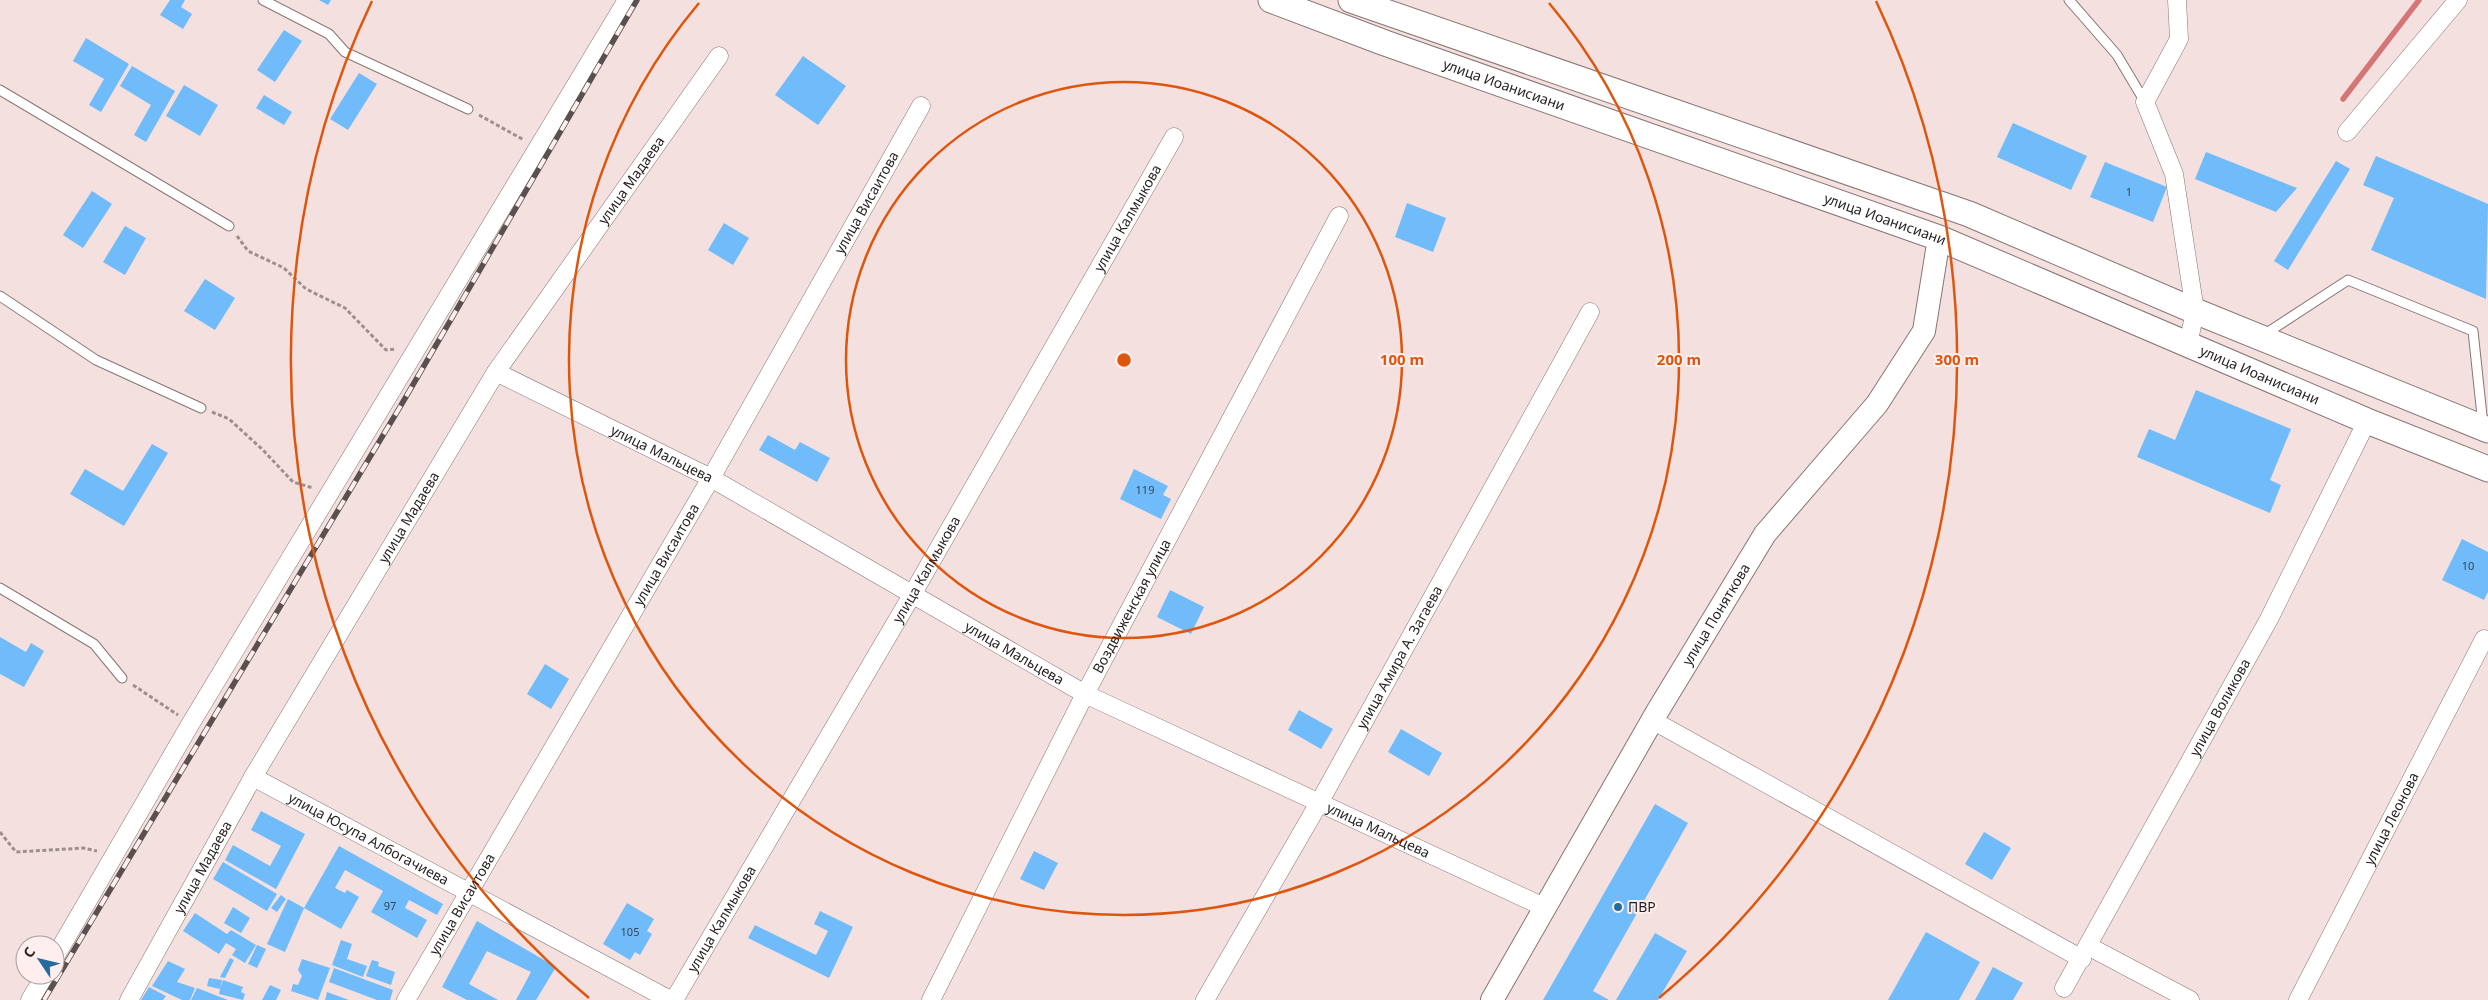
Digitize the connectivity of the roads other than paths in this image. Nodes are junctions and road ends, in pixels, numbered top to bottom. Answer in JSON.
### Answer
{"nodes":[{"id":1,"x":263,"y":0,"type":"edge"},
{"id":2,"x":627,"y":0,"type":"edge"},
{"id":3,"x":1270,"y":0,"type":"edge"},
{"id":4,"x":1351,"y":0,"type":"edge"},
{"id":5,"x":2069,"y":0,"type":"edge"},
{"id":6,"x":2177,"y":0,"type":"edge"},
{"id":7,"x":2458,"y":0,"type":"edge"},
{"id":8,"x":719,"y":56,"type":"dead end"},
{"id":9,"x":0,"y":90,"type":"edge"},
{"id":10,"x":2144,"y":102,"type":"junction"},
{"id":11,"x":922,"y":106,"type":"dead end"},
{"id":12,"x":468,"y":109,"type":"road end"},
{"id":13,"x":2348,"y":132,"type":"dead end"},
{"id":14,"x":1174,"y":137,"type":"dead end"},
{"id":15,"x":1927,"y":200,"type":"junction"},
{"id":16,"x":1968,"y":214,"type":"junction"},
{"id":17,"x":1339,"y":216,"type":"dead end"},
{"id":18,"x":229,"y":226,"type":"road end"},
{"id":19,"x":1939,"y":238,"type":"junction"},
{"id":20,"x":0,"y":296,"type":"edge"},
{"id":21,"x":2195,"y":311,"type":"junction"},
{"id":22,"x":1590,"y":312,"type":"dead end"},
{"id":23,"x":2260,"y":337,"type":"junction"},
{"id":24,"x":2188,"y":345,"type":"junction"},
{"id":25,"x":496,"y":372,"type":"junction"},
{"id":26,"x":201,"y":408,"type":"road end"},
{"id":27,"x":2367,"y":421,"type":"junction"},
{"id":28,"x":2486,"y":429,"type":"edge"},
{"id":29,"x":2488,"y":469,"type":"edge"},
{"id":30,"x":711,"y":478,"type":"junction"},
{"id":31,"x":0,"y":588,"type":"edge"},
{"id":32,"x":912,"y":595,"type":"junction"},
{"id":33,"x":2484,"y":639,"type":"dead end"},
{"id":34,"x":122,"y":678,"type":"road end"},
{"id":35,"x":1085,"y":694,"type":"junction"},
{"id":36,"x":1652,"y":720,"type":"junction"},
{"id":37,"x":253,"y":777,"type":"junction"},
{"id":38,"x":1319,"y":803,"type":"junction"},
{"id":39,"x":471,"y":892,"type":"junction"},
{"id":40,"x":1546,"y":908,"type":"junction"},
{"id":41,"x":65,"y":940,"type":"edge"},
{"id":42,"x":2085,"y":952,"type":"junction"},
{"id":43,"x":38,"y":985,"type":"edge"},
{"id":44,"x":2064,"y":988,"type":"dead end"},
{"id":45,"x":30,"y":1000,"type":"edge"},
{"id":46,"x":129,"y":1000,"type":"edge"},
{"id":47,"x":406,"y":1000,"type":"edge"},
{"id":48,"x":670,"y":1000,"type":"edge"},
{"id":49,"x":674,"y":1000,"type":"edge"},
{"id":50,"x":931,"y":1000,"type":"edge"},
{"id":51,"x":1205,"y":1000,"type":"edge"},
{"id":52,"x":1492,"y":1000,"type":"edge"},
{"id":53,"x":2190,"y":1000,"type":"edge"},
{"id":54,"x":2298,"y":1000,"type":"edge"}],
"edges":[{"from":1,"to":12,"type":"lane"},
{"from":2,"to":41,"type":"street"},
{"from":3,"to":19,"type":"main road","name":"улица Иоанисиани"},
{"from":4,"to":15,"type":"main road"},
{"from":5,"to":10,"type":"lane"},
{"from":6,"to":10,"type":"street"},
{"from":7,"to":13,"type":"street"},
{"from":8,"to":25,"type":"street","name":"улица Мадаева"},
{"from":9,"to":18,"type":"lane"},
{"from":10,"to":21,"type":"street"},
{"from":11,"to":30,"type":"street","name":"улица Висаитова"},
{"from":14,"to":32,"type":"street","name":"улица Калмыкова"},
{"from":15,"to":16,"type":"main road"},
{"from":15,"to":19,"type":"main road"},
{"from":16,"to":19,"type":"main road"},
{"from":16,"to":21,"type":"main road"},
{"from":17,"to":35,"type":"street","name":"Воздвиженская улица"},
{"from":19,"to":24,"type":"main road","name":"улица Иоанисиани"},
{"from":19,"to":36,"type":"street","name":"улица Поняткова"},
{"from":20,"to":26,"type":"lane"},
{"from":21,"to":23,"type":"main road"},
{"from":21,"to":24,"type":"street"},
{"from":22,"to":38,"type":"street","name":"улица Амира А. Загаева"},
{"from":23,"to":28,"type":"main road"},
{"from":23,"to":28,"type":"lane"},
{"from":24,"to":27,"type":"main road","name":"улица Иоанисиани"},
{"from":25,"to":30,"type":"street","name":"улица Мальцева"},
{"from":25,"to":37,"type":"street","name":"улица Мадаева"},
{"from":27,"to":29,"type":"main road","name":"улица Иоанисиани"},
{"from":27,"to":42,"type":"street","name":"улица Воликова"},
{"from":30,"to":32,"type":"street","name":"улица Мальцева"},
{"from":30,"to":39,"type":"street","name":"улица Висаитова"},
{"from":31,"to":34,"type":"lane"},
{"from":32,"to":35,"type":"street","name":"улица Мальцева"},
{"from":32,"to":49,"type":"street","name":"улица Калмыкова"},
{"from":33,"to":54,"type":"street","name":"улица Леонова"},
{"from":35,"to":38,"type":"street","name":"улица Мальцева"},
{"from":35,"to":50,"type":"street","name":"Воздвиженская улица"},
{"from":36,"to":40,"type":"street","name":"улица Поняткова"},
{"from":36,"to":42,"type":"street"},
{"from":37,"to":39,"type":"street","name":"улица Юсупа Албогачиева"},
{"from":37,"to":46,"type":"street","name":"улица Мадаева"},
{"from":38,"to":40,"type":"street","name":"улица Мальцева"},
{"from":38,"to":51,"type":"street","name":"улица Амира А. Загаева"},
{"from":39,"to":47,"type":"street","name":"улица Висаитова"},
{"from":39,"to":48,"type":"street","name":"улица Юсупа Албогачиева"},
{"from":40,"to":52,"type":"street","name":"улица Поняткова"},
{"from":42,"to":44,"type":"street","name":"улица Воликова"},
{"from":42,"to":53,"type":"street"},
{"from":43,"to":45,"type":"street"}]}
